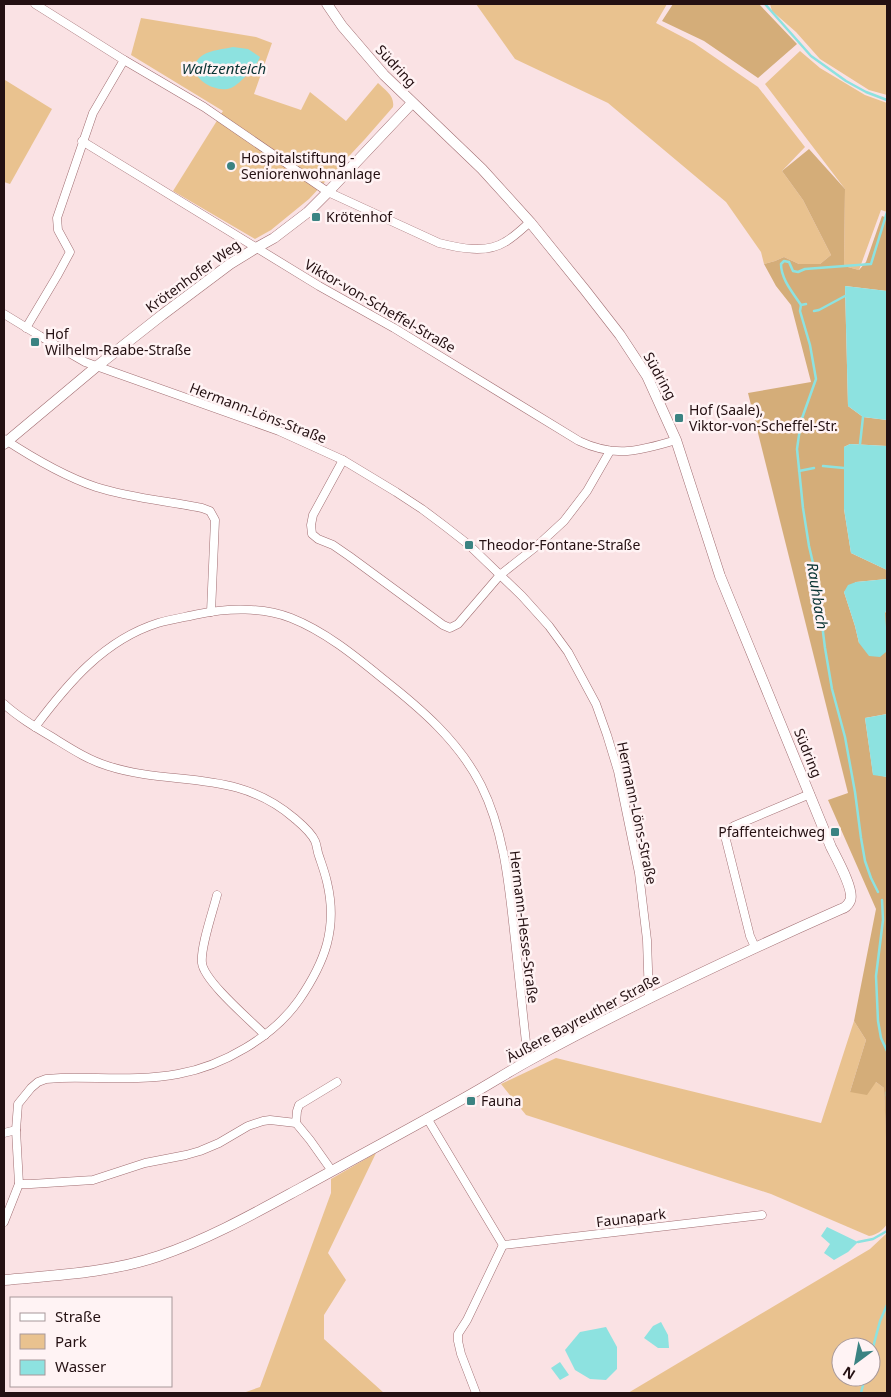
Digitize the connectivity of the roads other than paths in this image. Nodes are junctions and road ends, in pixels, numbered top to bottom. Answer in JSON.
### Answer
{"nodes":[{"id":1,"x":35,"y":4,"type":"edge"},
{"id":2,"x":327,"y":4,"type":"edge"},
{"id":3,"x":124,"y":60,"type":"junction"},
{"id":4,"x":412,"y":103,"type":"junction"},
{"id":5,"x":82,"y":142,"type":"junction"},
{"id":6,"x":328,"y":192,"type":"junction"},
{"id":7,"x":530,"y":222,"type":"junction"},
{"id":8,"x":256,"y":248,"type":"junction"},
{"id":9,"x":4,"y":314,"type":"edge"},
{"id":10,"x":26,"y":328,"type":"junction"},
{"id":11,"x":96,"y":367,"type":"junction"},
{"id":12,"x":676,"y":440,"type":"junction"},
{"id":13,"x":5,"y":441,"type":"edge"},
{"id":14,"x":610,"y":451,"type":"junction"},
{"id":15,"x":343,"y":460,"type":"junction"},
{"id":16,"x":500,"y":575,"type":"junction"},
{"id":17,"x":211,"y":612,"type":"junction"},
{"id":18,"x":4,"y":704,"type":"edge"},
{"id":19,"x":35,"y":727,"type":"junction"},
{"id":20,"x":810,"y":794,"type":"junction"},
{"id":21,"x":217,"y":895,"type":"dead end"},
{"id":22,"x":851,"y":900,"type":"joint"},
{"id":23,"x":755,"y":947,"type":"junction"},
{"id":24,"x":649,"y":998,"type":"junction"},
{"id":25,"x":265,"y":1035,"type":"junction"},
{"id":26,"x":528,"y":1061,"type":"junction"},
{"id":27,"x":337,"y":1082,"type":"dead end"},
{"id":28,"x":427,"y":1118,"type":"junction"},
{"id":29,"x":296,"y":1123,"type":"junction"},
{"id":30,"x":16,"y":1130,"type":"junction"},
{"id":31,"x":4,"y":1132,"type":"edge"},
{"id":32,"x":332,"y":1171,"type":"junction"},
{"id":33,"x":19,"y":1184,"type":"junction"},
{"id":34,"x":762,"y":1215,"type":"dead end"},
{"id":35,"x":4,"y":1222,"type":"edge"},
{"id":36,"x":503,"y":1245,"type":"junction"},
{"id":37,"x":4,"y":1280,"type":"edge"},
{"id":38,"x":476,"y":1393,"type":"edge"}],
"edges":[{"from":1,"to":3,"type":"street"},
{"from":2,"to":4,"type":"street","name":"Südring"},
{"from":3,"to":5,"type":"street"},
{"from":3,"to":6,"type":"street"},
{"from":4,"to":6,"type":"street","name":"Krötenhofer Weg"},
{"from":4,"to":7,"type":"street","name":"Südring"},
{"from":5,"to":8,"type":"street","name":"Viktor-von-Scheffel-Straße"},
{"from":5,"to":10,"type":"street"},
{"from":6,"to":7,"type":"street"},
{"from":6,"to":8,"type":"street","name":"Krötenhofer Weg"},
{"from":7,"to":12,"type":"street","name":"Südring"},
{"from":8,"to":11,"type":"street","name":"Krötenhofer Weg"},
{"from":8,"to":14,"type":"street","name":"Viktor-von-Scheffel-Straße"},
{"from":9,"to":10,"type":"street","name":"Hermann-Löns-Straße"},
{"from":10,"to":11,"type":"street","name":"Hermann-Löns-Straße"},
{"from":11,"to":13,"type":"street","name":"Krötenhofer Weg"},
{"from":11,"to":15,"type":"street","name":"Hermann-Löns-Straße"},
{"from":12,"to":14,"type":"street","name":"Viktor-von-Scheffel-Straße"},
{"from":12,"to":20,"type":"street","name":"Südring"},
{"from":13,"to":17,"type":"street"},
{"from":14,"to":16,"type":"street"},
{"from":15,"to":16,"type":"street","name":"Hermann-Löns-Straße"},
{"from":15,"to":16,"type":"street"},
{"from":16,"to":24,"type":"street","name":"Hermann-Löns-Straße"},
{"from":17,"to":19,"type":"street","name":"Hermann-Hesse-Straße"},
{"from":17,"to":26,"type":"street","name":"Hermann-Hesse-Straße"},
{"from":18,"to":19,"type":"street"},
{"from":19,"to":25,"type":"street"},
{"from":20,"to":22,"type":"street","name":"Südring"},
{"from":20,"to":23,"type":"street"},
{"from":21,"to":25,"type":"street"},
{"from":22,"to":23,"type":"street","name":"Äußere Bayreuther Straße"},
{"from":23,"to":24,"type":"street","name":"Äußere Bayreuther Straße"},
{"from":24,"to":26,"type":"street","name":"Äußere Bayreuther Straße"},
{"from":25,"to":30,"type":"street"},
{"from":26,"to":28,"type":"street","name":"Äußere Bayreuther Straße"},
{"from":27,"to":29,"type":"street"},
{"from":28,"to":32,"type":"street","name":"Äußere Bayreuther Straße"},
{"from":28,"to":36,"type":"street"},
{"from":29,"to":32,"type":"street"},
{"from":29,"to":33,"type":"street"},
{"from":30,"to":31,"type":"street"},
{"from":30,"to":33,"type":"street"},
{"from":32,"to":37,"type":"street","name":"Äußere Bayreuther Straße"},
{"from":33,"to":35,"type":"street"},
{"from":34,"to":36,"type":"street","name":"Faunapark"},
{"from":36,"to":38,"type":"street"}]}
